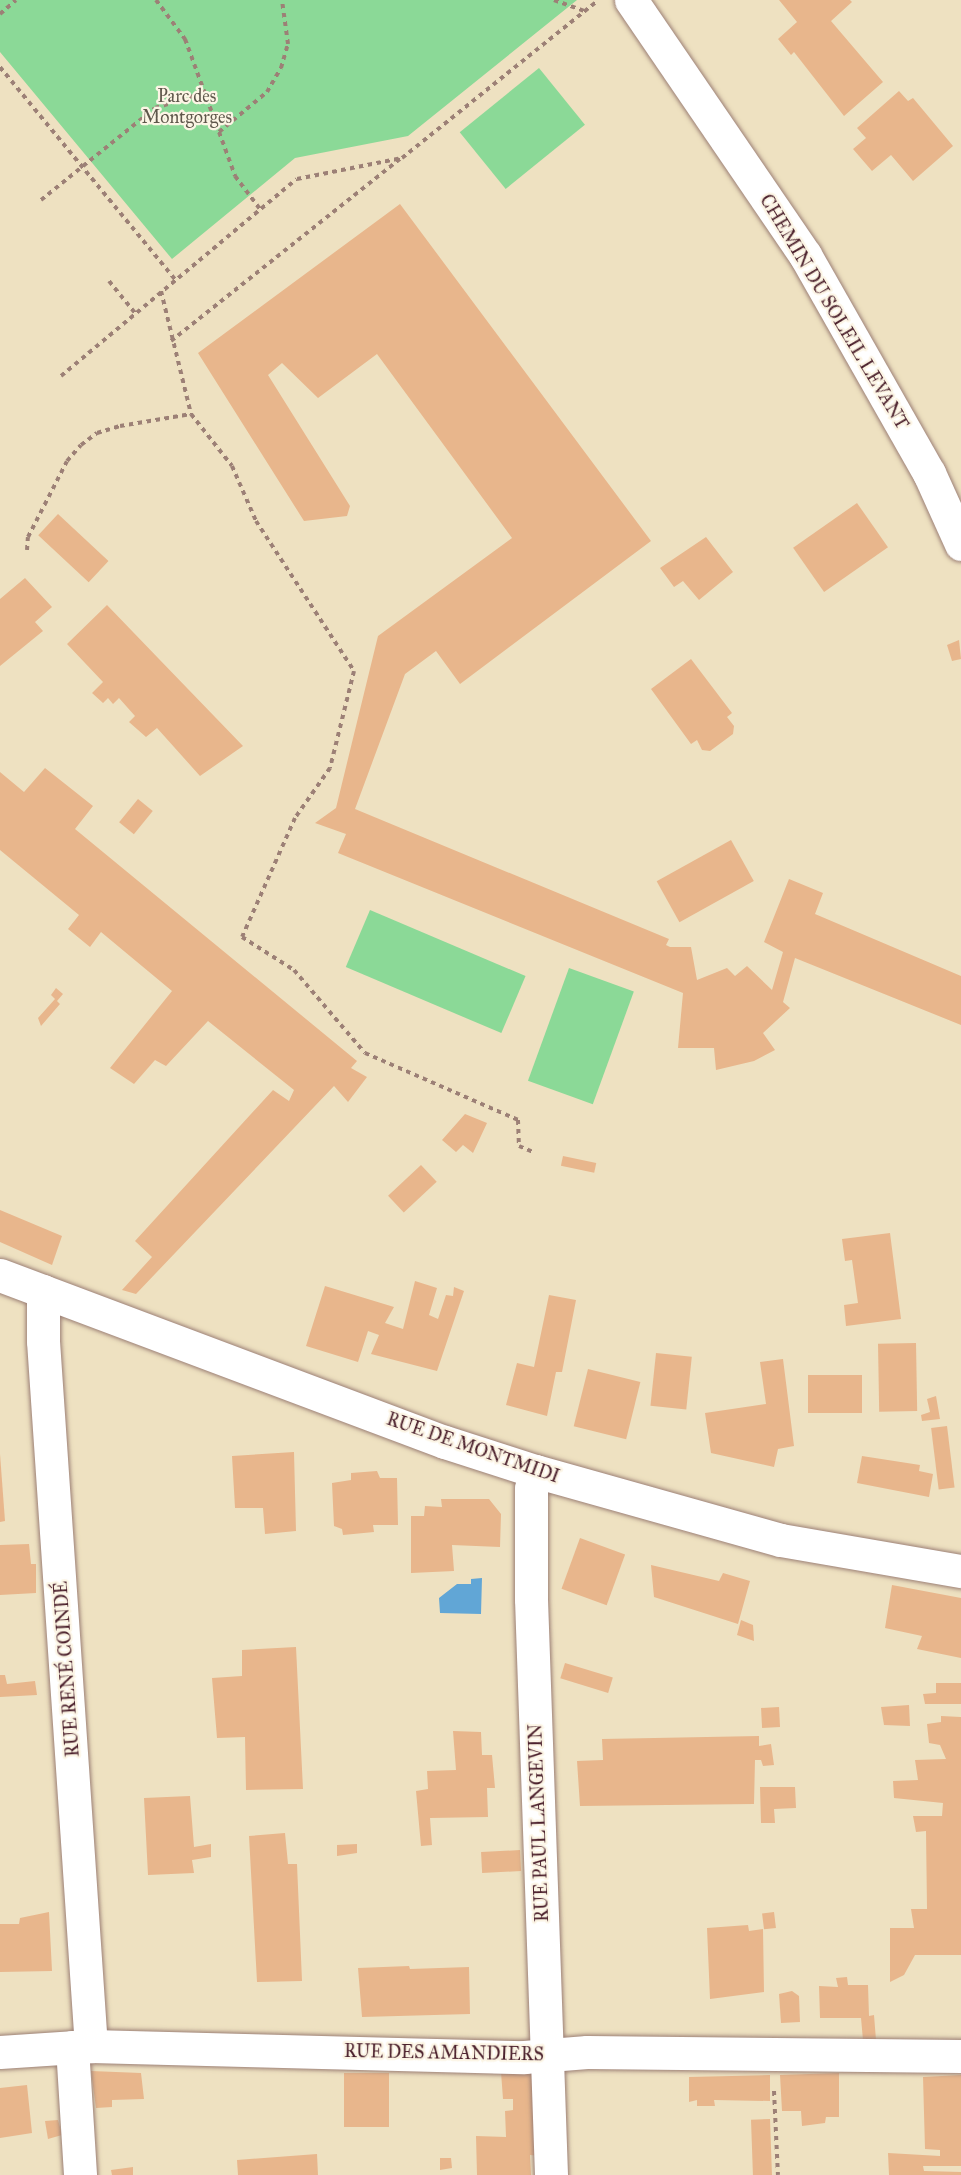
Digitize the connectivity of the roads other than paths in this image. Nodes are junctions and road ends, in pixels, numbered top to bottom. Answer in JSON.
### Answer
{"nodes":[{"id":1,"x":631,"y":0,"type":"edge"},
{"id":2,"x":961,"y":544,"type":"edge"},
{"id":3,"x":0,"y":1275,"type":"edge"},
{"id":4,"x":43,"y":1291,"type":"junction"},
{"id":5,"x":535,"y":1471,"type":"junction"},
{"id":6,"x":961,"y":1571,"type":"edge"},
{"id":7,"x":82,"y":2047,"type":"junction"},
{"id":8,"x":0,"y":2052,"type":"edge"},
{"id":9,"x":547,"y":2055,"type":"junction"},
{"id":10,"x":961,"y":2056,"type":"edge"},
{"id":11,"x":80,"y":2175,"type":"edge"},
{"id":12,"x":551,"y":2175,"type":"edge"}],
"edges":[{"from":1,"to":2,"type":"street","name":"CHEMIN DU SOLEIL LEVANT"},
{"from":3,"to":4,"type":"street","name":"RUE DE MONTMIDI"},
{"from":4,"to":5,"type":"street","name":"RUE DE MONTMIDI"},
{"from":4,"to":7,"type":"street","name":"RUE RENÉ COINDÉ"},
{"from":5,"to":6,"type":"street","name":"RUE DE MONTMIDI"},
{"from":5,"to":9,"type":"street","name":"RUE PAUL LANGEVIN"},
{"from":7,"to":8,"type":"street","name":"RUE DES AMANDIERS"},
{"from":7,"to":9,"type":"street","name":"RUE DES AMANDIERS"},
{"from":7,"to":11,"type":"street","name":"RUE RENÉ COINDÉ"},
{"from":9,"to":10,"type":"street","name":"RUE DES AMANDIERS"},
{"from":9,"to":12,"type":"street","name":"RUE PAUL LANGEVIN"}]}
